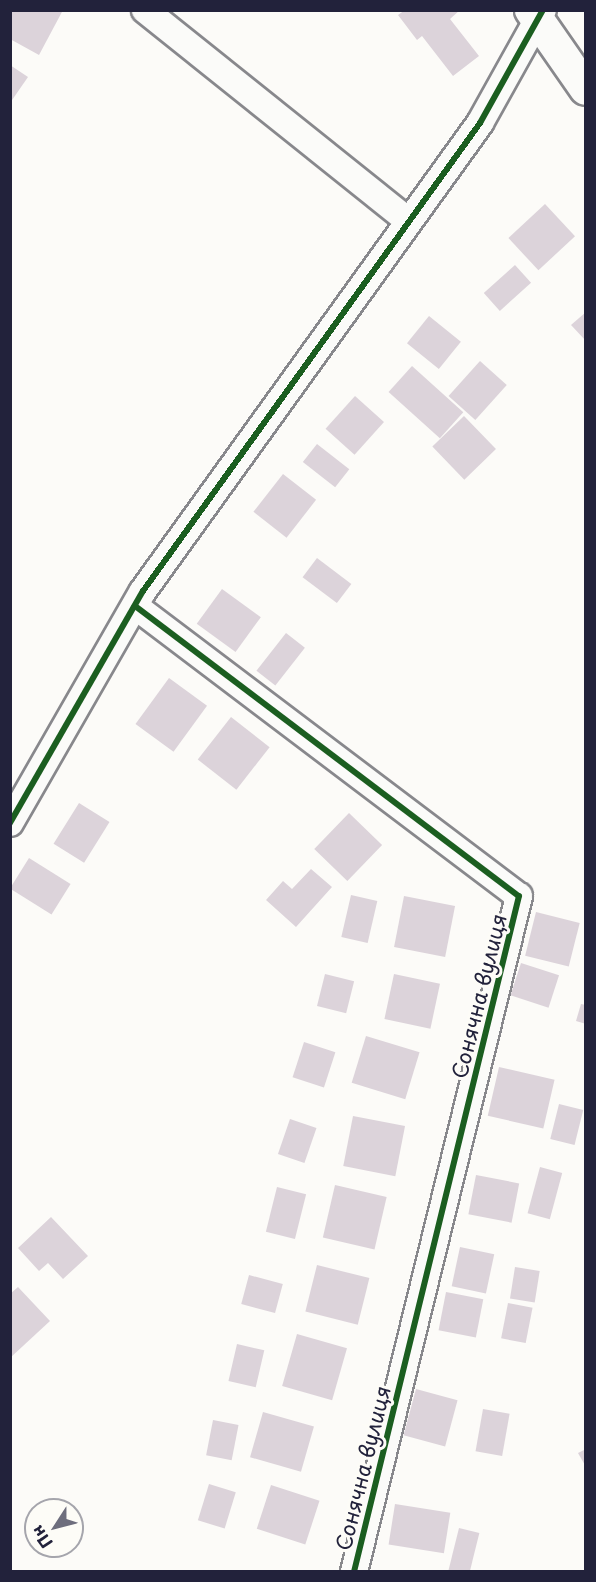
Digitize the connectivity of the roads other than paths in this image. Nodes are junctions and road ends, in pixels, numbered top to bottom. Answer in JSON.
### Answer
{"nodes":[{"id":1,"x":145,"y":10,"type":"edge"},
{"id":2,"x":537,"y":13,"type":"edge"},
{"id":3,"x":585,"y":89,"type":"edge"},
{"id":4,"x":407,"y":220,"type":"junction"},
{"id":5,"x":135,"y":606,"type":"junction"},
{"id":6,"x":10,"y":823,"type":"edge"},
{"id":7,"x":354,"y":1572,"type":"edge"}],
"edges":[{"from":1,"to":4,"type":"street"},
{"from":2,"to":3,"type":"main road"},
{"from":2,"to":4,"type":"street"},
{"from":4,"to":5,"type":"street"},
{"from":5,"to":6,"type":"street"},
{"from":5,"to":7,"type":"street","name":"Сонячна вулиця"}]}
